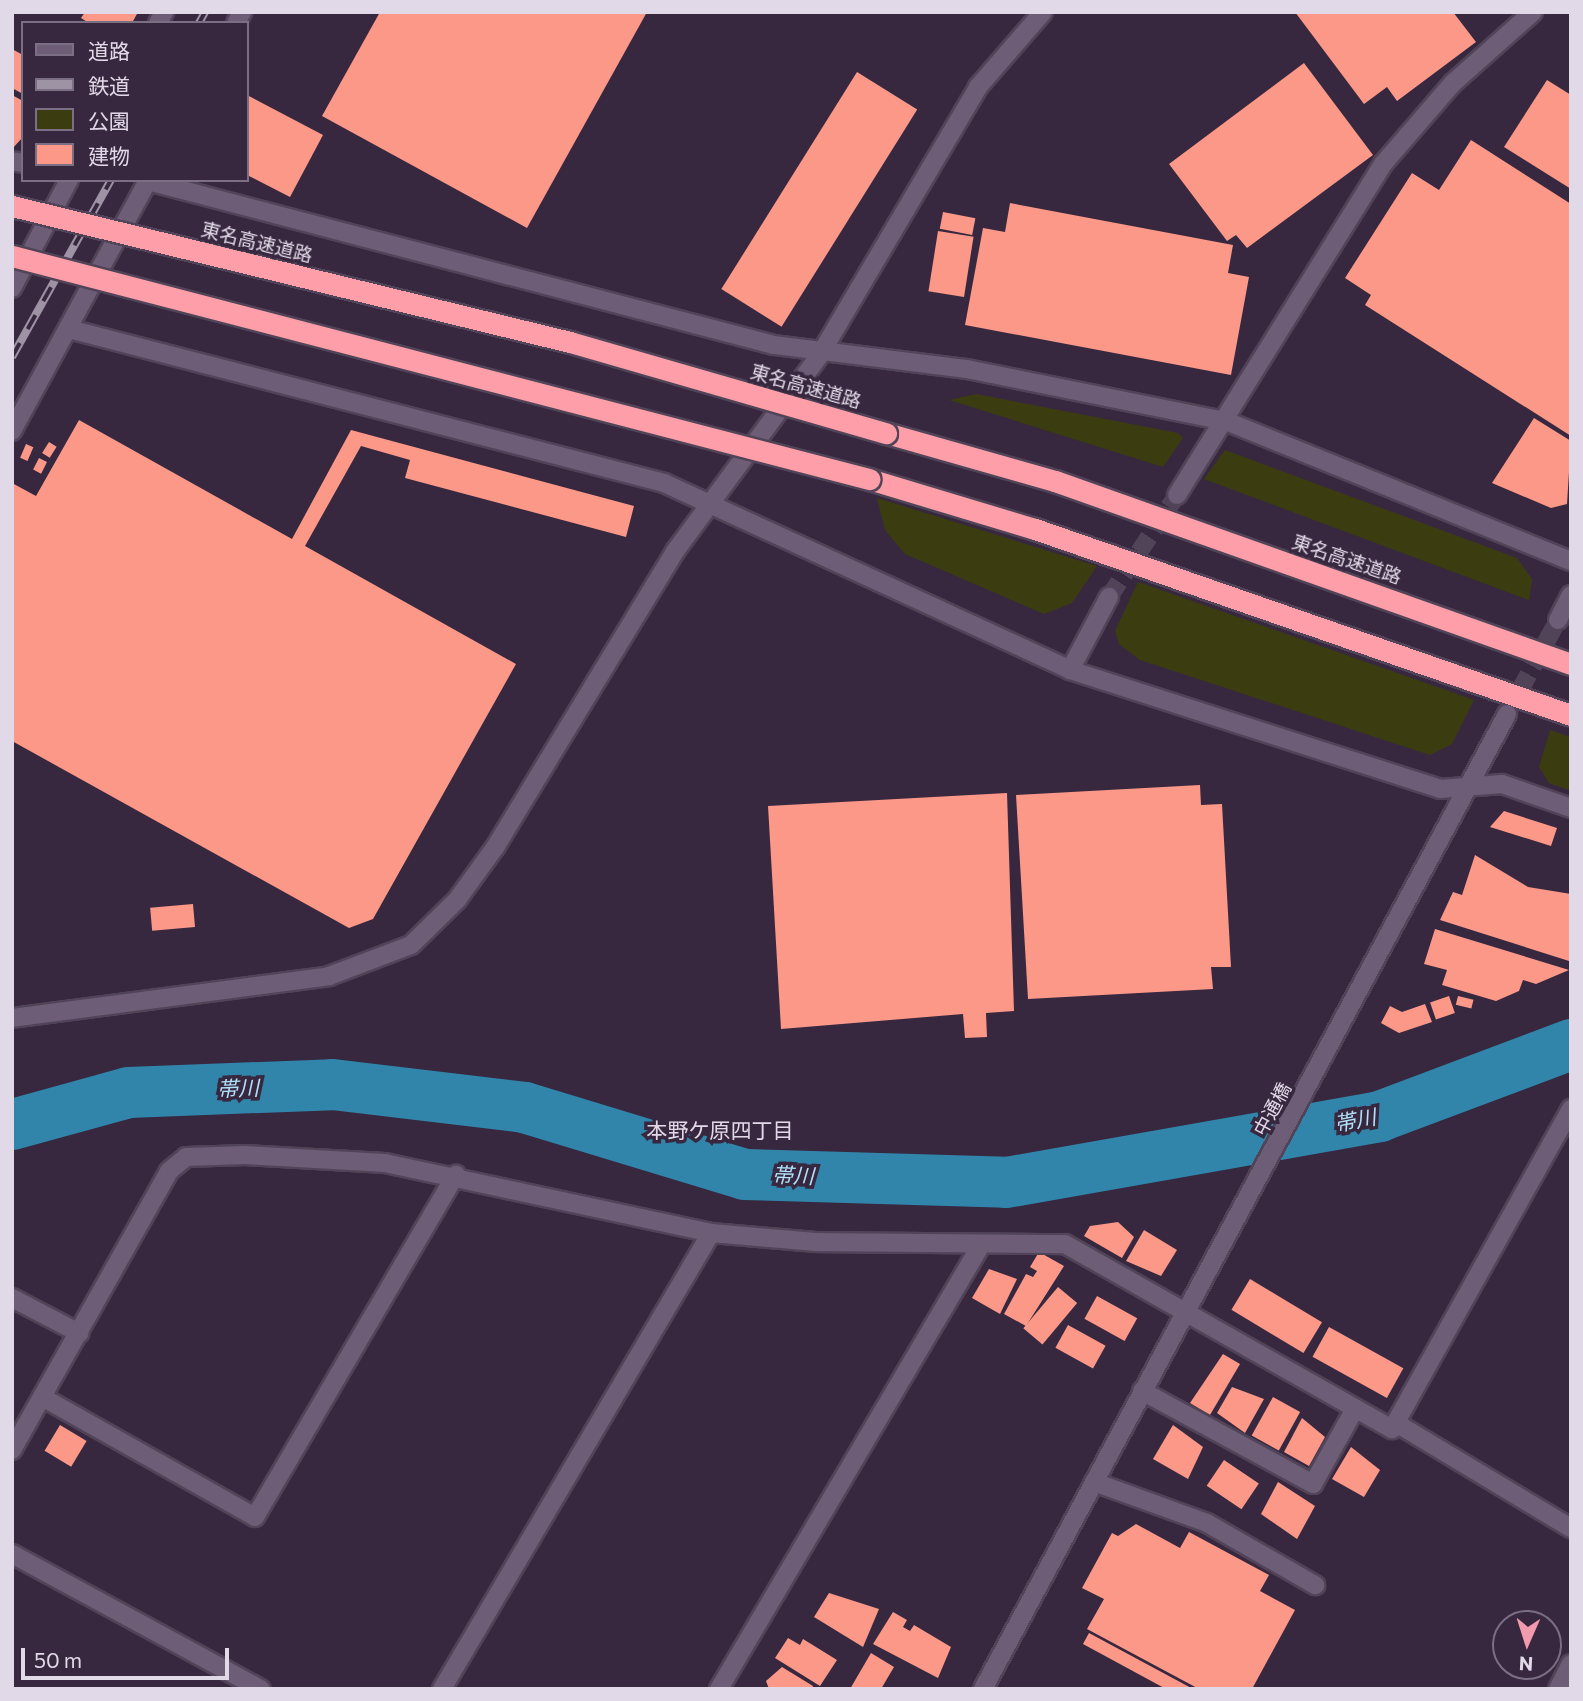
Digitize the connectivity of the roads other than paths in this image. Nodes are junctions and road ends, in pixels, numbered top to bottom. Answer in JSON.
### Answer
{"nodes":[{"id":1,"x":1043,"y":12,"type":"edge"},
{"id":2,"x":1532,"y":12,"type":"edge"},
{"id":3,"x":68,"y":182,"type":"edge"},
{"id":4,"x":147,"y":182,"type":"edge"},
{"id":5,"x":152,"y":182,"type":"edge"},
{"id":6,"x":12,"y":206,"type":"edge"},
{"id":7,"x":12,"y":256,"type":"edge"},
{"id":8,"x":12,"y":288,"type":"edge"},
{"id":9,"x":69,"y":329,"type":"junction"},
{"id":10,"x":821,"y":354,"type":"junction"},
{"id":11,"x":1226,"y":421,"type":"junction"},
{"id":12,"x":12,"y":431,"type":"edge"},
{"id":13,"x":1177,"y":495,"type":"tunnel mouth"},
{"id":14,"x":715,"y":504,"type":"junction"},
{"id":15,"x":1571,"y":561,"type":"edge"},
{"id":16,"x":1571,"y":595,"type":"edge"},
{"id":17,"x":1108,"y":597,"type":"tunnel mouth"},
{"id":18,"x":1558,"y":620,"type":"tunnel mouth"},
{"id":19,"x":1571,"y":664,"type":"edge"},
{"id":20,"x":1070,"y":670,"type":"junction"},
{"id":21,"x":1507,"y":714,"type":"tunnel mouth"},
{"id":22,"x":1571,"y":715,"type":"edge"},
{"id":23,"x":1469,"y":786,"type":"junction"},
{"id":24,"x":1571,"y":808,"type":"edge"},
{"id":25,"x":12,"y":1018,"type":"edge"},
{"id":26,"x":1571,"y":1109,"type":"edge"},
{"id":27,"x":456,"y":1175,"type":"junction"},
{"id":28,"x":711,"y":1233,"type":"junction"},
{"id":29,"x":981,"y":1245,"type":"junction"},
{"id":30,"x":12,"y":1298,"type":"edge"},
{"id":31,"x":1184,"y":1315,"type":"junction"},
{"id":32,"x":79,"y":1333,"type":"junction"},
{"id":33,"x":1142,"y":1391,"type":"junction"},
{"id":34,"x":42,"y":1397,"type":"junction"},
{"id":35,"x":1355,"y":1409,"type":"junction"},
{"id":36,"x":1396,"y":1423,"type":"junction"},
{"id":37,"x":12,"y":1450,"type":"edge"},
{"id":38,"x":1094,"y":1482,"type":"junction"},
{"id":39,"x":1571,"y":1528,"type":"edge"},
{"id":40,"x":12,"y":1554,"type":"edge"},
{"id":41,"x":1315,"y":1585,"type":"dead end"},
{"id":42,"x":1571,"y":1664,"type":"edge"},
{"id":43,"x":261,"y":1689,"type":"edge"},
{"id":44,"x":442,"y":1689,"type":"edge"},
{"id":45,"x":719,"y":1689,"type":"edge"},
{"id":46,"x":983,"y":1689,"type":"edge"},
{"id":47,"x":1558,"y":1689,"type":"edge"}],
"edges":[{"from":1,"to":10,"type":"street"},
{"from":2,"to":11,"type":"street"},
{"from":3,"to":8,"type":"street"},
{"from":4,"to":9,"type":"street"},
{"from":5,"to":10,"type":"street"},
{"from":6,"to":19,"type":"highway","name":"東名高速道路","bridge":true},
{"from":7,"to":22,"type":"highway","bridge":true},
{"from":9,"to":12,"type":"street"},
{"from":9,"to":14,"type":"street"},
{"from":10,"to":11,"type":"street"},
{"from":10,"to":14,"type":"street"},
{"from":11,"to":13,"type":"street"},
{"from":11,"to":15,"type":"street"},
{"from":14,"to":20,"type":"street"},
{"from":14,"to":25,"type":"street"},
{"from":16,"to":18,"type":"street"},
{"from":17,"to":20,"type":"street"},
{"from":20,"to":23,"type":"street"},
{"from":21,"to":23,"type":"street","name":"中通橋"},
{"from":23,"to":24,"type":"street"},
{"from":23,"to":31,"type":"street","name":"中通橋"},
{"from":26,"to":36,"type":"street"},
{"from":27,"to":28,"type":"street"},
{"from":27,"to":32,"type":"street"},
{"from":27,"to":34,"type":"street"},
{"from":28,"to":29,"type":"street"},
{"from":28,"to":44,"type":"street"},
{"from":29,"to":31,"type":"street"},
{"from":29,"to":45,"type":"street"},
{"from":30,"to":32,"type":"street"},
{"from":31,"to":33,"type":"street","name":"中通橋"},
{"from":31,"to":35,"type":"street"},
{"from":32,"to":34,"type":"street"},
{"from":33,"to":35,"type":"street"},
{"from":33,"to":38,"type":"street","name":"中通橋"},
{"from":34,"to":37,"type":"street"},
{"from":35,"to":36,"type":"street"},
{"from":36,"to":39,"type":"street"},
{"from":38,"to":41,"type":"street"},
{"from":38,"to":46,"type":"street","name":"中通橋"},
{"from":40,"to":43,"type":"street"},
{"from":42,"to":47,"type":"street"}]}
